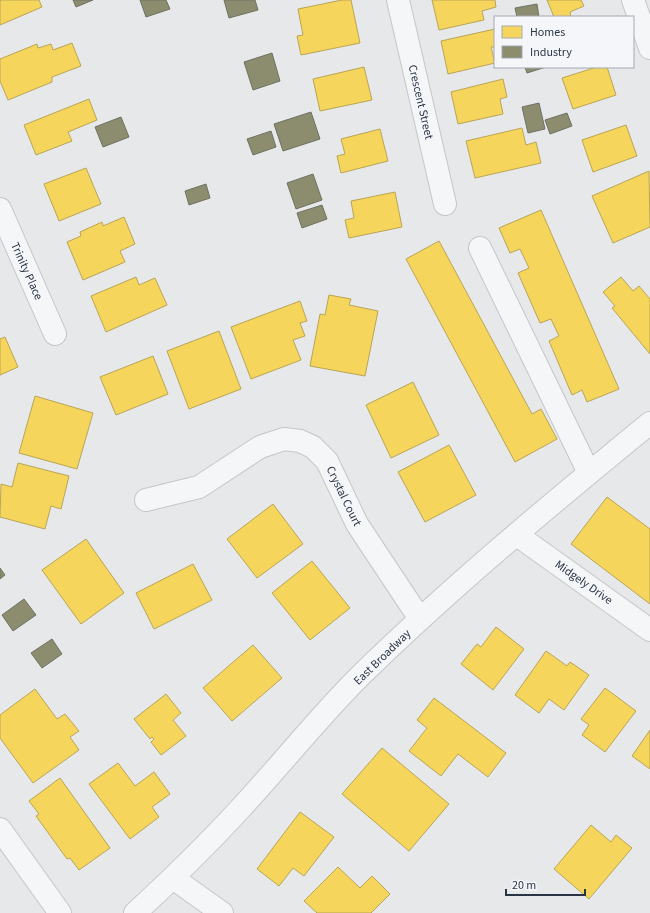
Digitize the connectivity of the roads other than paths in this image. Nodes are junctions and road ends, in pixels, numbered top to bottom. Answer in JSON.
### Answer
{"nodes":[{"id":1,"x":398,"y":0,"type":"edge"},
{"id":2,"x":633,"y":0,"type":"edge"},
{"id":3,"x":650,"y":48,"type":"edge"},
{"id":4,"x":445,"y":204,"type":"dead end"},
{"id":5,"x":0,"y":208,"type":"edge"},
{"id":6,"x":480,"y":248,"type":"dead end"},
{"id":7,"x":55,"y":334,"type":"dead end"},
{"id":8,"x":650,"y":423,"type":"edge"},
{"id":9,"x":589,"y":473,"type":"junction"},
{"id":10,"x":146,"y":500,"type":"dead end"},
{"id":11,"x":517,"y":536,"type":"junction"},
{"id":12,"x":420,"y":619,"type":"junction"},
{"id":13,"x":650,"y":630,"type":"edge"},
{"id":14,"x":0,"y":829,"type":"edge"},
{"id":15,"x":173,"y":878,"type":"junction"},
{"id":16,"x":60,"y":913,"type":"edge"},
{"id":17,"x":135,"y":913,"type":"edge"},
{"id":18,"x":222,"y":913,"type":"edge"}],
"edges":[{"from":1,"to":4,"type":"street","name":"Crescent Street"},
{"from":2,"to":3,"type":"street"},
{"from":5,"to":7,"type":"street","name":"Trinity Place"},
{"from":6,"to":9,"type":"street"},
{"from":8,"to":9,"type":"street","name":"East Broadway"},
{"from":9,"to":11,"type":"street","name":"East Broadway"},
{"from":10,"to":12,"type":"street","name":"Crystal Court"},
{"from":11,"to":12,"type":"street","name":"East Broadway"},
{"from":11,"to":13,"type":"street","name":"Midgely Drive"},
{"from":12,"to":15,"type":"street","name":"East Broadway"},
{"from":14,"to":16,"type":"street"},
{"from":15,"to":17,"type":"street","name":"East Broadway"},
{"from":15,"to":18,"type":"street"}]}
